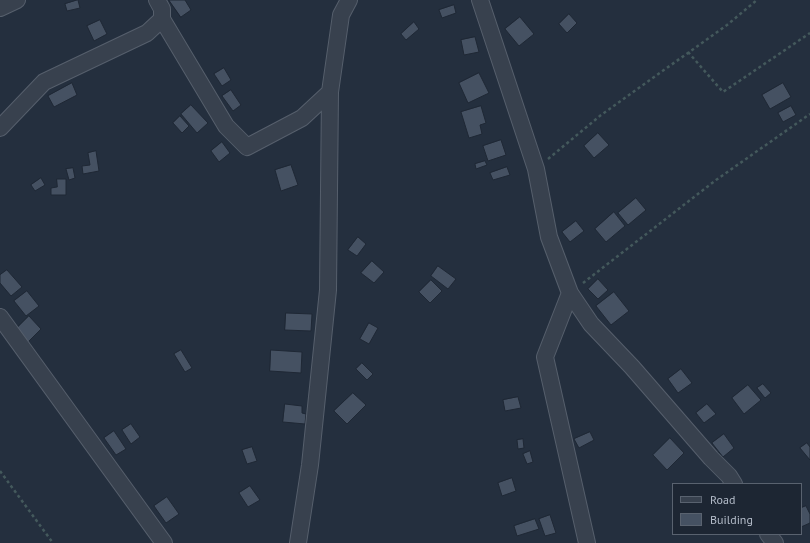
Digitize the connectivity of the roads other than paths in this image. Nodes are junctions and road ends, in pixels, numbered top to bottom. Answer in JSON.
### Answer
{"nodes":[{"id":1,"x":17,"y":0,"type":"edge"},
{"id":2,"x":157,"y":0,"type":"edge"},
{"id":3,"x":349,"y":0,"type":"edge"},
{"id":4,"x":480,"y":0,"type":"edge"},
{"id":5,"x":0,"y":8,"type":"edge"},
{"id":6,"x":162,"y":19,"type":"junction"},
{"id":7,"x":330,"y":92,"type":"junction"},
{"id":8,"x":0,"y":128,"type":"edge"},
{"id":9,"x":570,"y":293,"type":"junction"},
{"id":10,"x":0,"y":317,"type":"edge"},
{"id":11,"x":733,"y":483,"type":"edge"},
{"id":12,"x":769,"y":535,"type":"edge"},
{"id":13,"x":164,"y":543,"type":"edge"},
{"id":14,"x":298,"y":543,"type":"edge"},
{"id":15,"x":587,"y":543,"type":"edge"},
{"id":16,"x":775,"y":543,"type":"edge"}],
"edges":[{"from":1,"to":5,"type":"street"},
{"from":2,"to":6,"type":"street"},
{"from":3,"to":7,"type":"street"},
{"from":4,"to":9,"type":"street"},
{"from":6,"to":7,"type":"street"},
{"from":6,"to":8,"type":"street"},
{"from":7,"to":14,"type":"street"},
{"from":9,"to":11,"type":"street"},
{"from":9,"to":15,"type":"street"},
{"from":10,"to":13,"type":"street"},
{"from":12,"to":16,"type":"street"}]}
